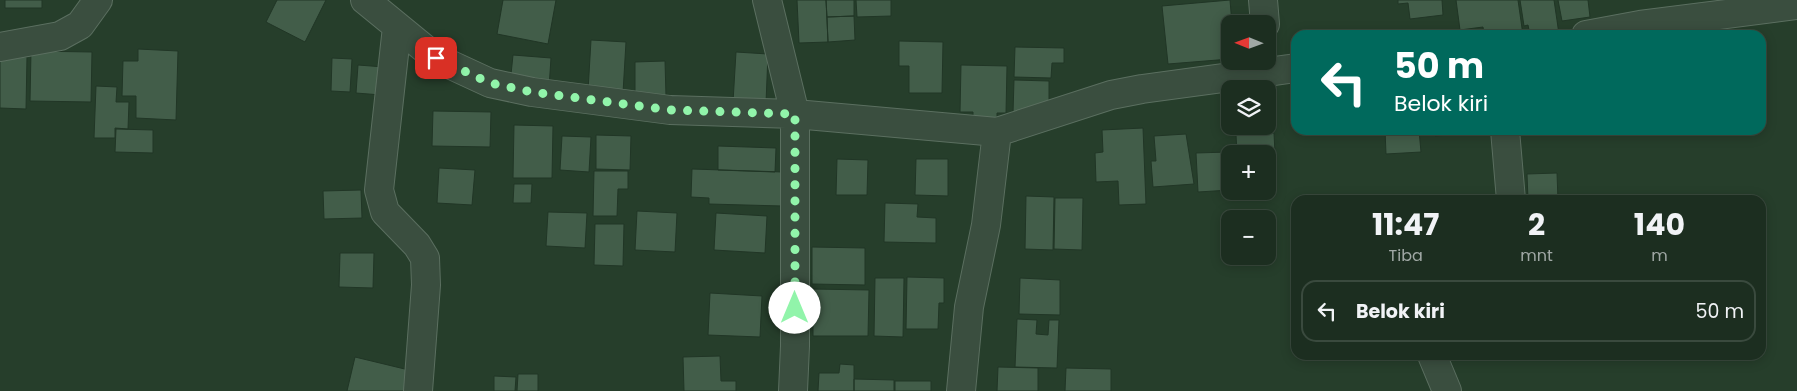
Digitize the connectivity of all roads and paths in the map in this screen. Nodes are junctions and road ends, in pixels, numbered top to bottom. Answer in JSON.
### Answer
{"nodes":[{"id":1,"x":98,"y":0,"type":"edge"},
{"id":2,"x":365,"y":0,"type":"edge"},
{"id":3,"x":767,"y":0,"type":"edge"},
{"id":4,"x":1263,"y":0,"type":"edge"},
{"id":5,"x":1797,"y":5,"type":"edge"},
{"id":6,"x":1264,"y":15,"type":"edge"},
{"id":7,"x":397,"y":28,"type":"junction"},
{"id":8,"x":1613,"y":30,"type":"edge"},
{"id":9,"x":0,"y":47,"type":"edge"},
{"id":10,"x":1276,"y":67,"type":"edge"},
{"id":11,"x":1291,"y":68,"type":"edge"},
{"id":12,"x":1246,"y":70,"type":"edge"},
{"id":13,"x":795,"y":114,"type":"junction"},
{"id":14,"x":997,"y":132,"type":"junction"},
{"id":15,"x":1505,"y":135,"type":"edge"},
{"id":16,"x":1511,"y":195,"type":"edge"},
{"id":17,"x":1434,"y":360,"type":"edge"},
{"id":18,"x":418,"y":391,"type":"edge"},
{"id":19,"x":793,"y":391,"type":"edge"},
{"id":20,"x":961,"y":391,"type":"edge"},
{"id":21,"x":1447,"y":391,"type":"edge"}],
"edges":[{"from":1,"to":9,"type":"street"},
{"from":2,"to":7,"type":"street"},
{"from":3,"to":13,"type":"street"},
{"from":4,"to":6,"type":"street"},
{"from":5,"to":8,"type":"street"},
{"from":7,"to":13,"type":"street"},
{"from":7,"to":18,"type":"street"},
{"from":10,"to":11,"type":"street"},
{"from":12,"to":14,"type":"street"},
{"from":13,"to":14,"type":"street"},
{"from":13,"to":19,"type":"street"},
{"from":14,"to":20,"type":"street"},
{"from":15,"to":16,"type":"street"},
{"from":17,"to":21,"type":"street"}]}
